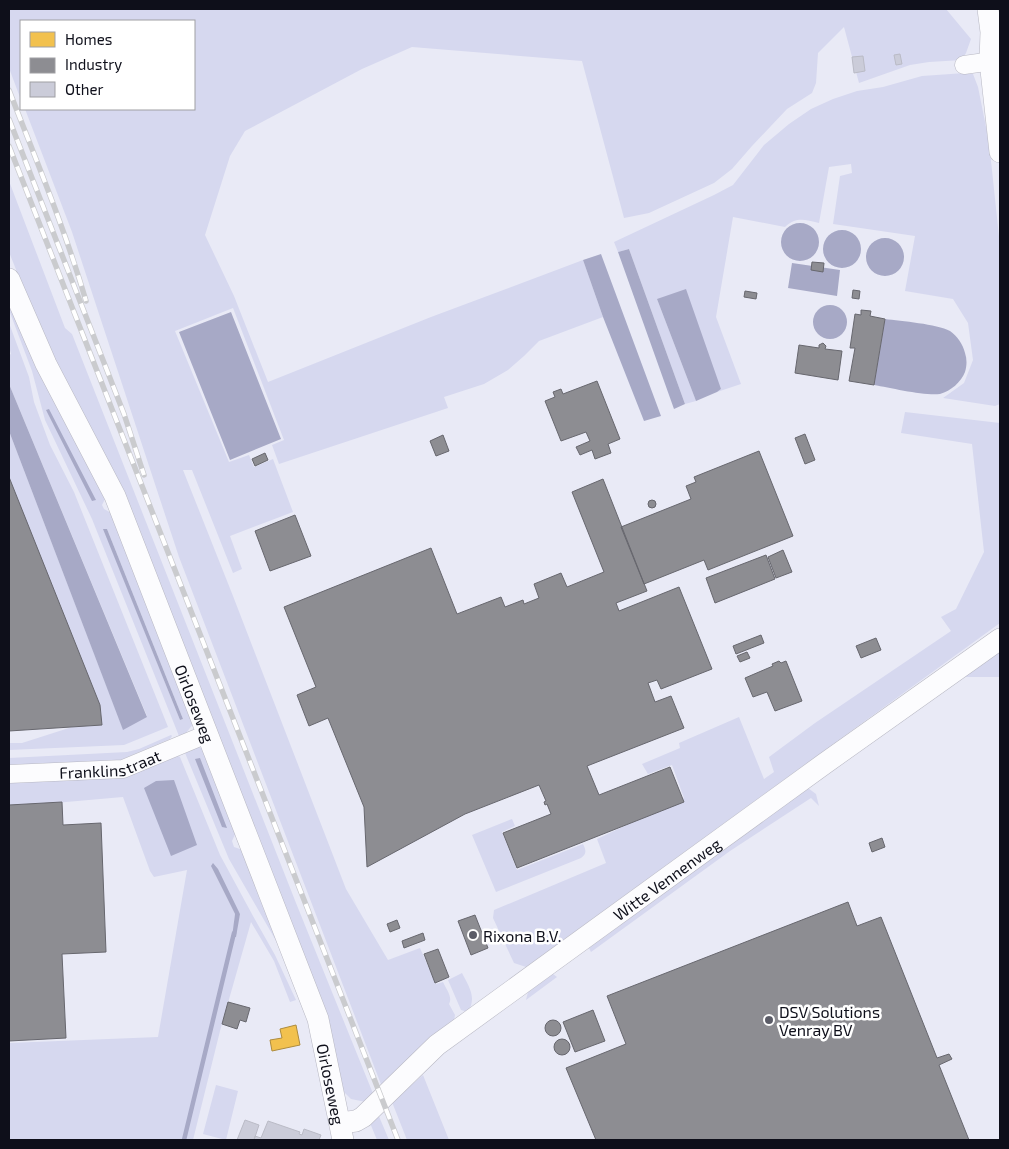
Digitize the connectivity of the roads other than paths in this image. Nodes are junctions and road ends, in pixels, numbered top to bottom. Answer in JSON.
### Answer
{"nodes":[{"id":1,"x":974,"y":9,"type":"edge"},
{"id":2,"x":988,"y":9,"type":"edge"},
{"id":3,"x":995,"y":61,"type":"edge"},
{"id":4,"x":964,"y":65,"type":"dead end"},
{"id":5,"x":1000,"y":152,"type":"edge"},
{"id":6,"x":9,"y":279,"type":"edge"},
{"id":7,"x":1000,"y":639,"type":"edge"},
{"id":8,"x":207,"y":734,"type":"junction"},
{"id":9,"x":9,"y":774,"type":"edge"},
{"id":10,"x":341,"y":1132,"type":"edge"}],
"edges":[{"from":1,"to":3,"type":"street"},
{"from":2,"to":3,"type":"street"},
{"from":3,"to":4,"type":"street"},
{"from":3,"to":5,"type":"street"},
{"from":6,"to":8,"type":"street","name":"Oirloseweg"},
{"from":7,"to":10,"type":"street","name":"Witte Vennenweg"},
{"from":8,"to":9,"type":"street","name":"Franklinstraat"},
{"from":8,"to":10,"type":"street","name":"Oirloseweg"}]}
